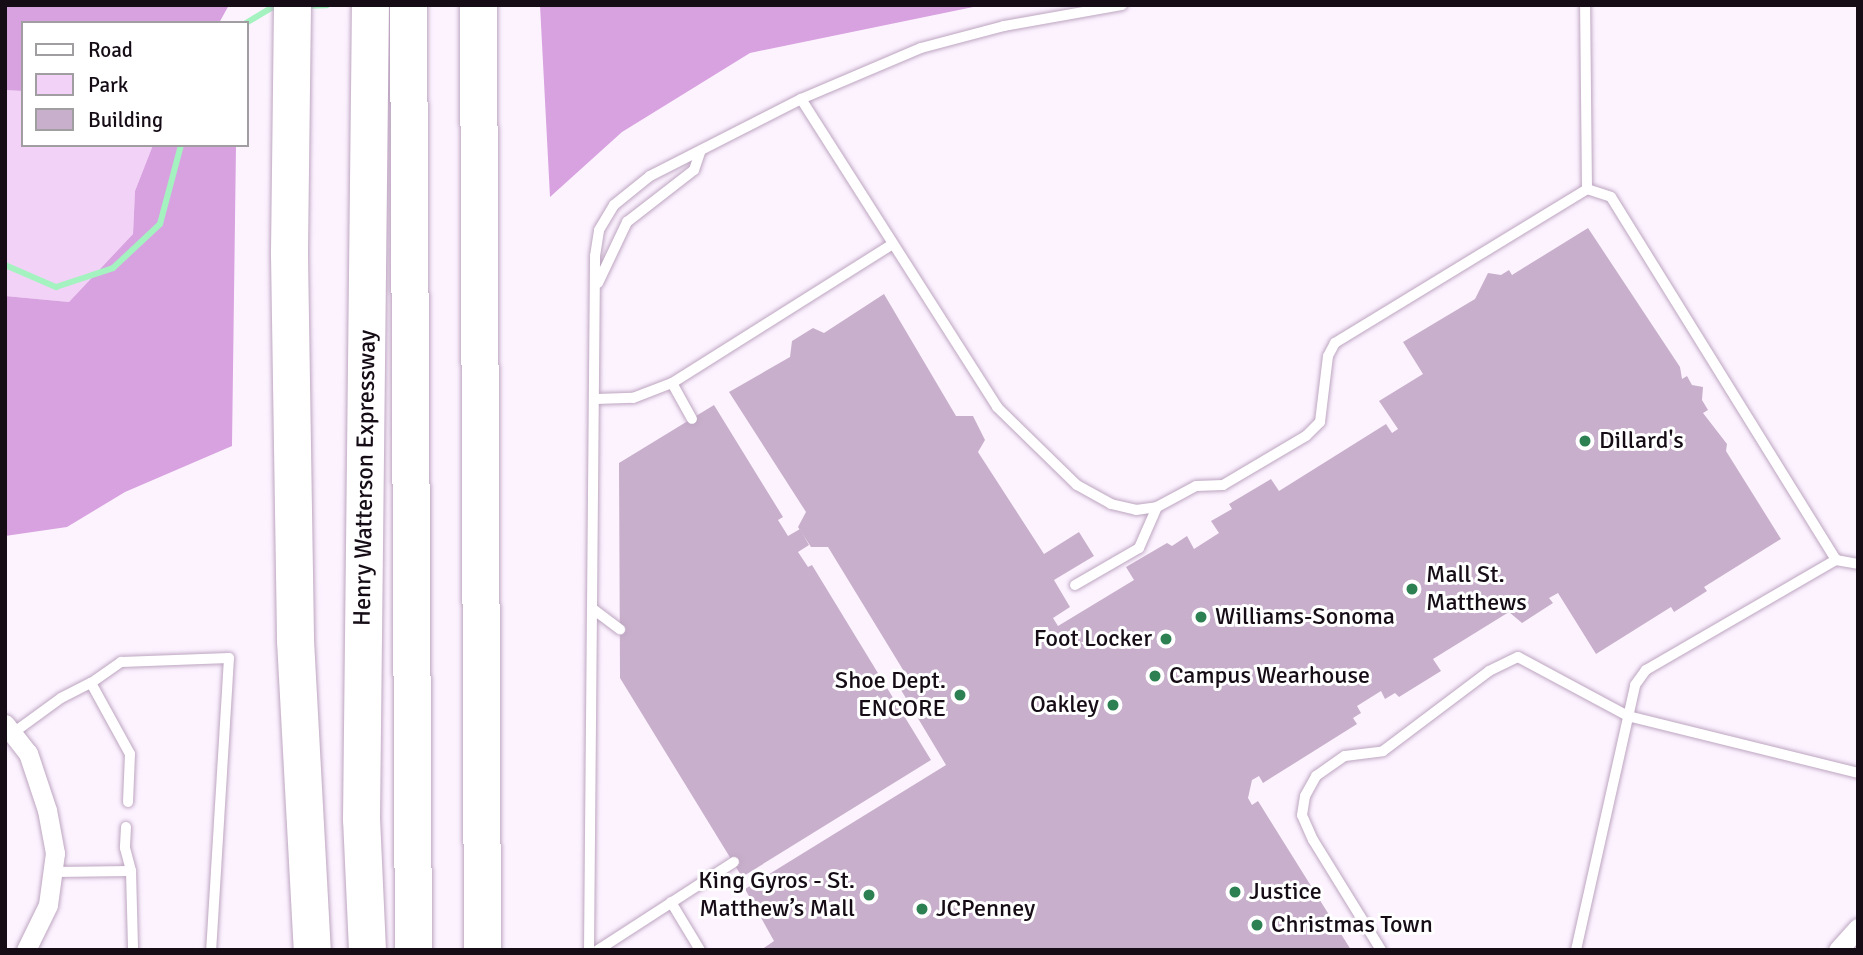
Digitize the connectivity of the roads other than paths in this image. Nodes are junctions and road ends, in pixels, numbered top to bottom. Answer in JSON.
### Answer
{"nodes":[{"id":1,"x":287,"y":5,"type":"edge"},
{"id":2,"x":292,"y":5,"type":"edge"},
{"id":3,"x":478,"y":5,"type":"edge"},
{"id":4,"x":1122,"y":5,"type":"edge"},
{"id":5,"x":1585,"y":5,"type":"edge"},
{"id":6,"x":371,"y":22,"type":"edge"},
{"id":7,"x":409,"y":22,"type":"edge"},
{"id":8,"x":292,"y":44,"type":"junction"},
{"id":9,"x":800,"y":99,"type":"junction"},
{"id":10,"x":701,"y":150,"type":"junction"},
{"id":11,"x":1587,"y":189,"type":"junction"},
{"id":12,"x":893,"y":244,"type":"junction"},
{"id":13,"x":596,"y":288,"type":"junction"},
{"id":14,"x":672,"y":383,"type":"junction"},
{"id":15,"x":596,"y":399,"type":"junction"},
{"id":16,"x":692,"y":419,"type":"dead end"},
{"id":17,"x":1157,"y":507,"type":"junction"},
{"id":18,"x":1836,"y":560,"type":"junction"},
{"id":19,"x":1858,"y":564,"type":"edge"},
{"id":20,"x":1075,"y":585,"type":"dead end"},
{"id":21,"x":593,"y":609,"type":"junction"},
{"id":22,"x":620,"y":629,"type":"dead end"},
{"id":23,"x":91,"y":683,"type":"junction"},
{"id":24,"x":1628,"y":716,"type":"junction"},
{"id":25,"x":9,"y":729,"type":"edge"},
{"id":26,"x":1858,"y":773,"type":"edge"},
{"id":27,"x":128,"y":802,"type":"dead end"},
{"id":28,"x":126,"y":827,"type":"dead end"},
{"id":29,"x":734,"y":862,"type":"dead end"},
{"id":30,"x":131,"y":871,"type":"junction"},
{"id":31,"x":55,"y":872,"type":"junction"},
{"id":32,"x":671,"y":902,"type":"junction"},
{"id":33,"x":1858,"y":928,"type":"edge"},
{"id":34,"x":312,"y":933,"type":"edge"},
{"id":35,"x":26,"y":950,"type":"edge"},
{"id":36,"x":133,"y":950,"type":"edge"},
{"id":37,"x":211,"y":950,"type":"edge"},
{"id":38,"x":299,"y":950,"type":"edge"},
{"id":39,"x":367,"y":950,"type":"edge"},
{"id":40,"x":413,"y":950,"type":"edge"},
{"id":41,"x":482,"y":950,"type":"edge"},
{"id":42,"x":589,"y":950,"type":"edge"},
{"id":43,"x":598,"y":950,"type":"edge"},
{"id":44,"x":700,"y":950,"type":"edge"},
{"id":45,"x":1381,"y":950,"type":"edge"},
{"id":46,"x":1576,"y":950,"type":"edge"},
{"id":47,"x":1838,"y":950,"type":"edge"}],
"edges":[{"from":1,"to":8,"type":"highway"},
{"from":2,"to":8,"type":"highway"},
{"from":3,"to":41,"type":"highway"},
{"from":4,"to":9,"type":"lane"},
{"from":5,"to":11,"type":"lane"},
{"from":6,"to":39,"type":"highway","name":"Henry Watterson Expressway"},
{"from":7,"to":40,"type":"highway","name":"Henry Watterson Expressway"},
{"from":8,"to":34,"type":"highway"},
{"from":9,"to":10,"type":"lane"},
{"from":9,"to":12,"type":"lane"},
{"from":10,"to":13,"type":"lane"},
{"from":10,"to":13,"type":"lane"},
{"from":11,"to":17,"type":"lane"},
{"from":11,"to":18,"type":"lane"},
{"from":12,"to":14,"type":"lane"},
{"from":12,"to":17,"type":"lane"},
{"from":13,"to":15,"type":"lane"},
{"from":14,"to":15,"type":"lane"},
{"from":14,"to":16,"type":"lane"},
{"from":15,"to":21,"type":"lane"},
{"from":17,"to":20,"type":"lane"},
{"from":18,"to":19,"type":"lane"},
{"from":18,"to":24,"type":"lane"},
{"from":21,"to":22,"type":"lane"},
{"from":21,"to":42,"type":"lane"},
{"from":23,"to":25,"type":"lane"},
{"from":23,"to":27,"type":"lane"},
{"from":23,"to":37,"type":"lane"},
{"from":24,"to":26,"type":"lane"},
{"from":24,"to":45,"type":"lane"},
{"from":24,"to":46,"type":"lane"},
{"from":25,"to":31,"type":"street"},
{"from":28,"to":30,"type":"lane"},
{"from":29,"to":32,"type":"lane"},
{"from":30,"to":31,"type":"lane"},
{"from":30,"to":36,"type":"lane"},
{"from":31,"to":35,"type":"street"},
{"from":32,"to":43,"type":"lane"},
{"from":32,"to":44,"type":"lane"},
{"from":33,"to":47,"type":"street"},
{"from":34,"to":38,"type":"highway"}]}
